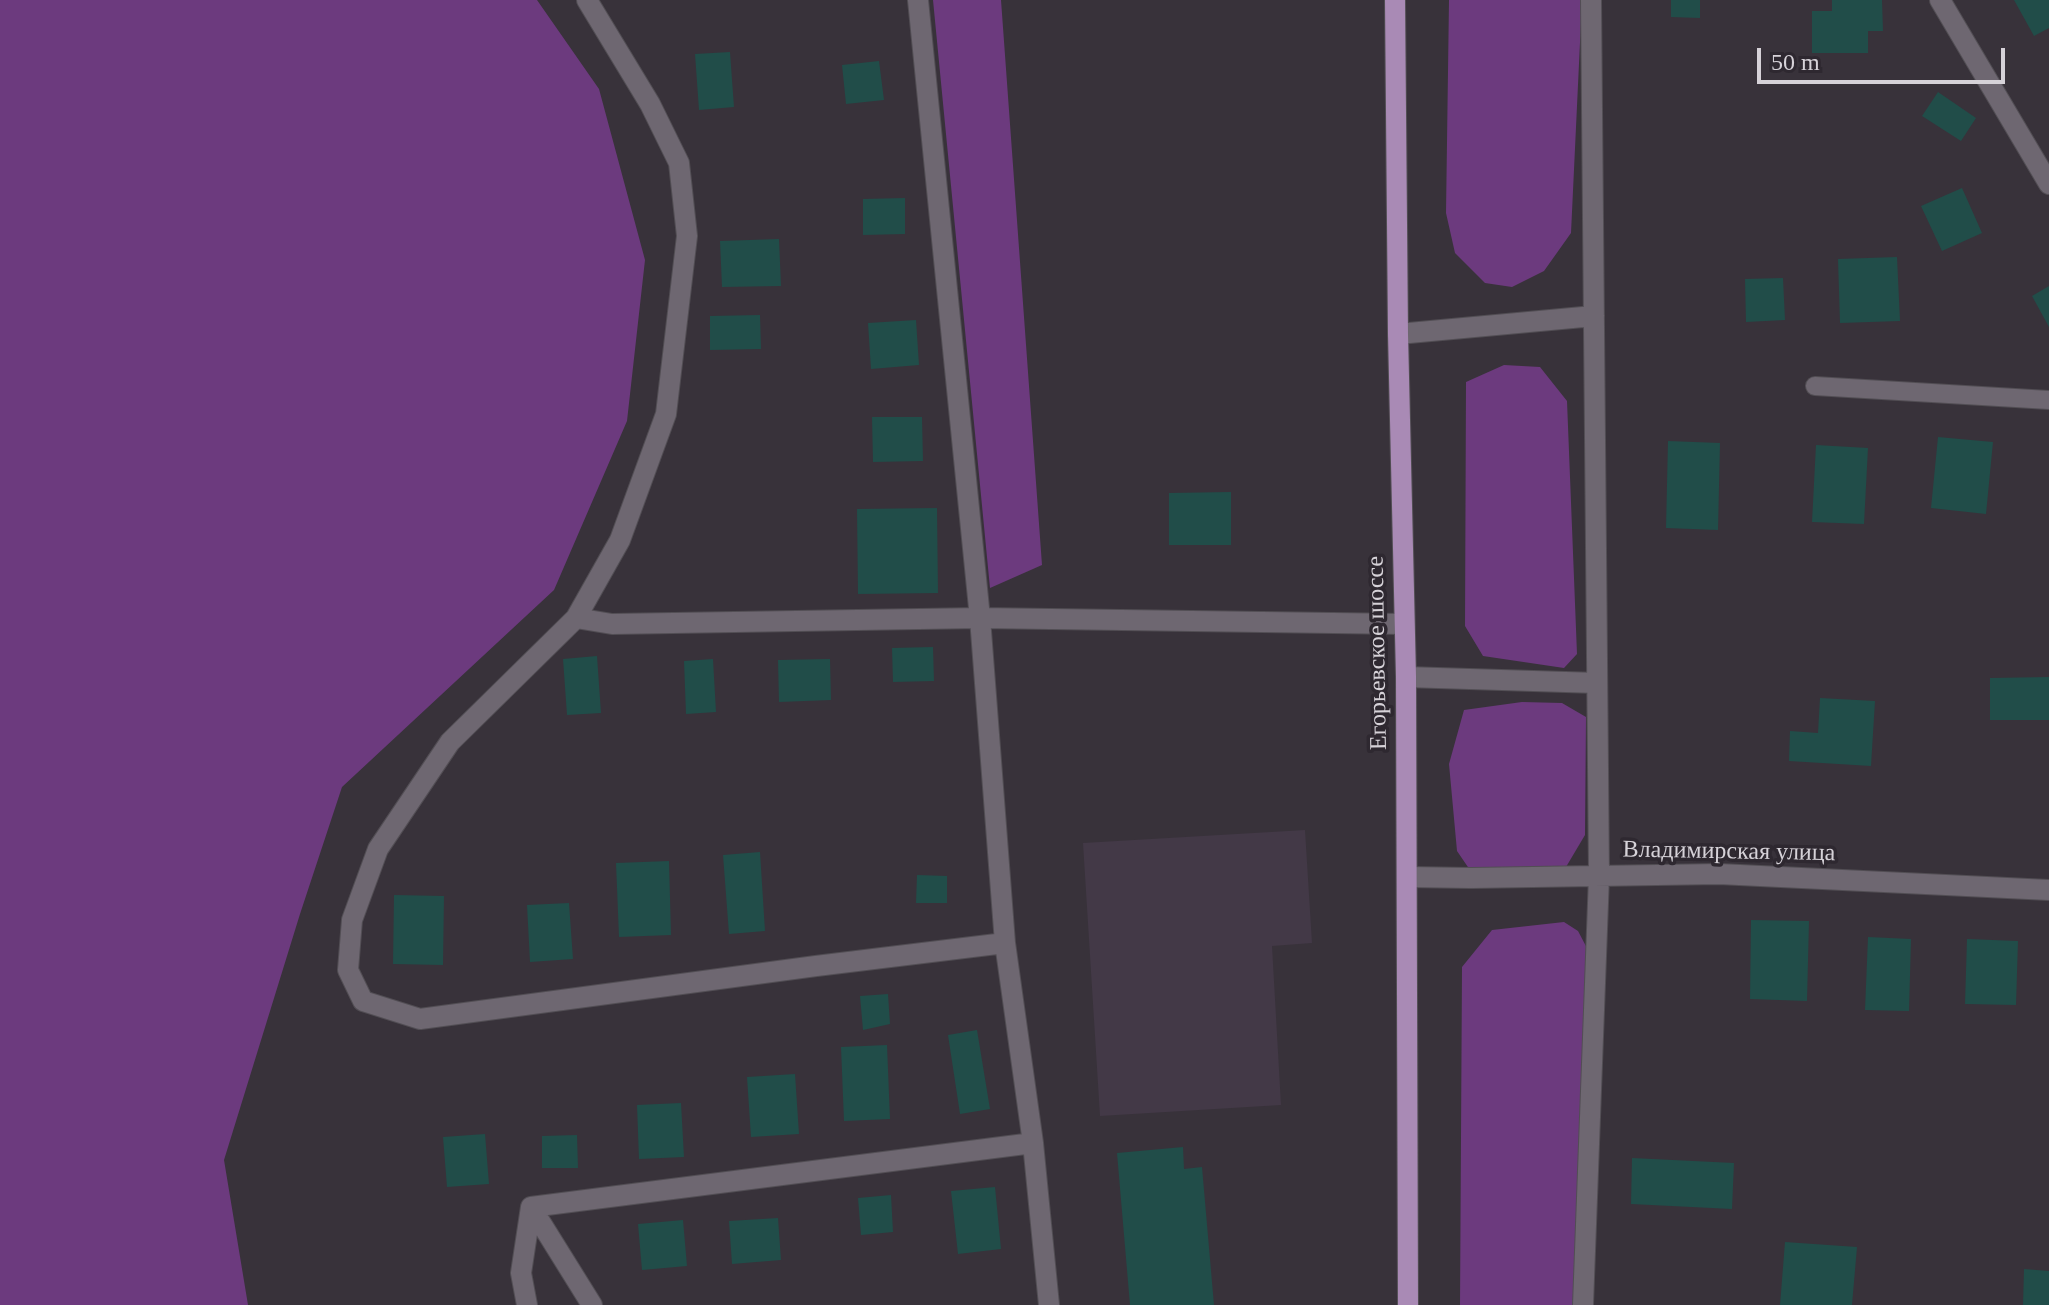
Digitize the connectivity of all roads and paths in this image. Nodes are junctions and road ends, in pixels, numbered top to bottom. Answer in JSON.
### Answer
{"nodes":[{"id":1,"x":587,"y":0,"type":"edge"},
{"id":2,"x":918,"y":0,"type":"edge"},
{"id":3,"x":1395,"y":0,"type":"edge"},
{"id":4,"x":1591,"y":0,"type":"edge"},
{"id":5,"x":1940,"y":0,"type":"edge"},
{"id":6,"x":2049,"y":184,"type":"edge"},
{"id":7,"x":1594,"y":316,"type":"junction"},
{"id":8,"x":1398,"y":334,"type":"junction"},
{"id":9,"x":1815,"y":386,"type":"dead end"},
{"id":10,"x":2049,"y":400,"type":"edge"},
{"id":11,"x":576,"y":618,"type":"junction"},
{"id":12,"x":980,"y":618,"type":"junction"},
{"id":13,"x":1403,"y":624,"type":"junction"},
{"id":14,"x":1406,"y":677,"type":"junction"},
{"id":15,"x":1597,"y":683,"type":"junction"},
{"id":16,"x":1599,"y":876,"type":"junction"},
{"id":17,"x":1408,"y":877,"type":"junction"},
{"id":18,"x":2049,"y":890,"type":"edge"},
{"id":19,"x":1005,"y":943,"type":"junction"},
{"id":20,"x":1033,"y":1143,"type":"junction"},
{"id":21,"x":531,"y":1207,"type":"junction"},
{"id":22,"x":527,"y":1305,"type":"edge"},
{"id":23,"x":592,"y":1305,"type":"edge"},
{"id":24,"x":1049,"y":1305,"type":"edge"},
{"id":25,"x":1408,"y":1305,"type":"edge"},
{"id":26,"x":1583,"y":1305,"type":"edge"}],
"edges":[{"from":1,"to":11,"type":"street"},
{"from":2,"to":12,"type":"street"},
{"from":3,"to":8,"type":"main road","name":"Егорьевское шоссе"},
{"from":4,"to":7,"type":"street"},
{"from":5,"to":6,"type":"street"},
{"from":7,"to":8,"type":"street"},
{"from":7,"to":15,"type":"street"},
{"from":8,"to":13,"type":"main road","name":"Егорьевское шоссе"},
{"from":9,"to":10,"type":"lane"},
{"from":11,"to":12,"type":"street"},
{"from":11,"to":19,"type":"street"},
{"from":12,"to":13,"type":"street"},
{"from":12,"to":19,"type":"street"},
{"from":13,"to":14,"type":"main road","name":"Егорьевское шоссе"},
{"from":14,"to":15,"type":"street"},
{"from":14,"to":17,"type":"main road","name":"Егорьевское шоссе"},
{"from":15,"to":16,"type":"street"},
{"from":16,"to":17,"type":"street","name":"Владимирская улица"},
{"from":16,"to":18,"type":"street","name":"Владимирская улица"},
{"from":16,"to":26,"type":"street"},
{"from":17,"to":25,"type":"main road","name":"Егорьевское шоссе"},
{"from":19,"to":20,"type":"street"},
{"from":20,"to":21,"type":"street"},
{"from":20,"to":24,"type":"street"},
{"from":21,"to":22,"type":"street"},
{"from":21,"to":23,"type":"street"}]}
